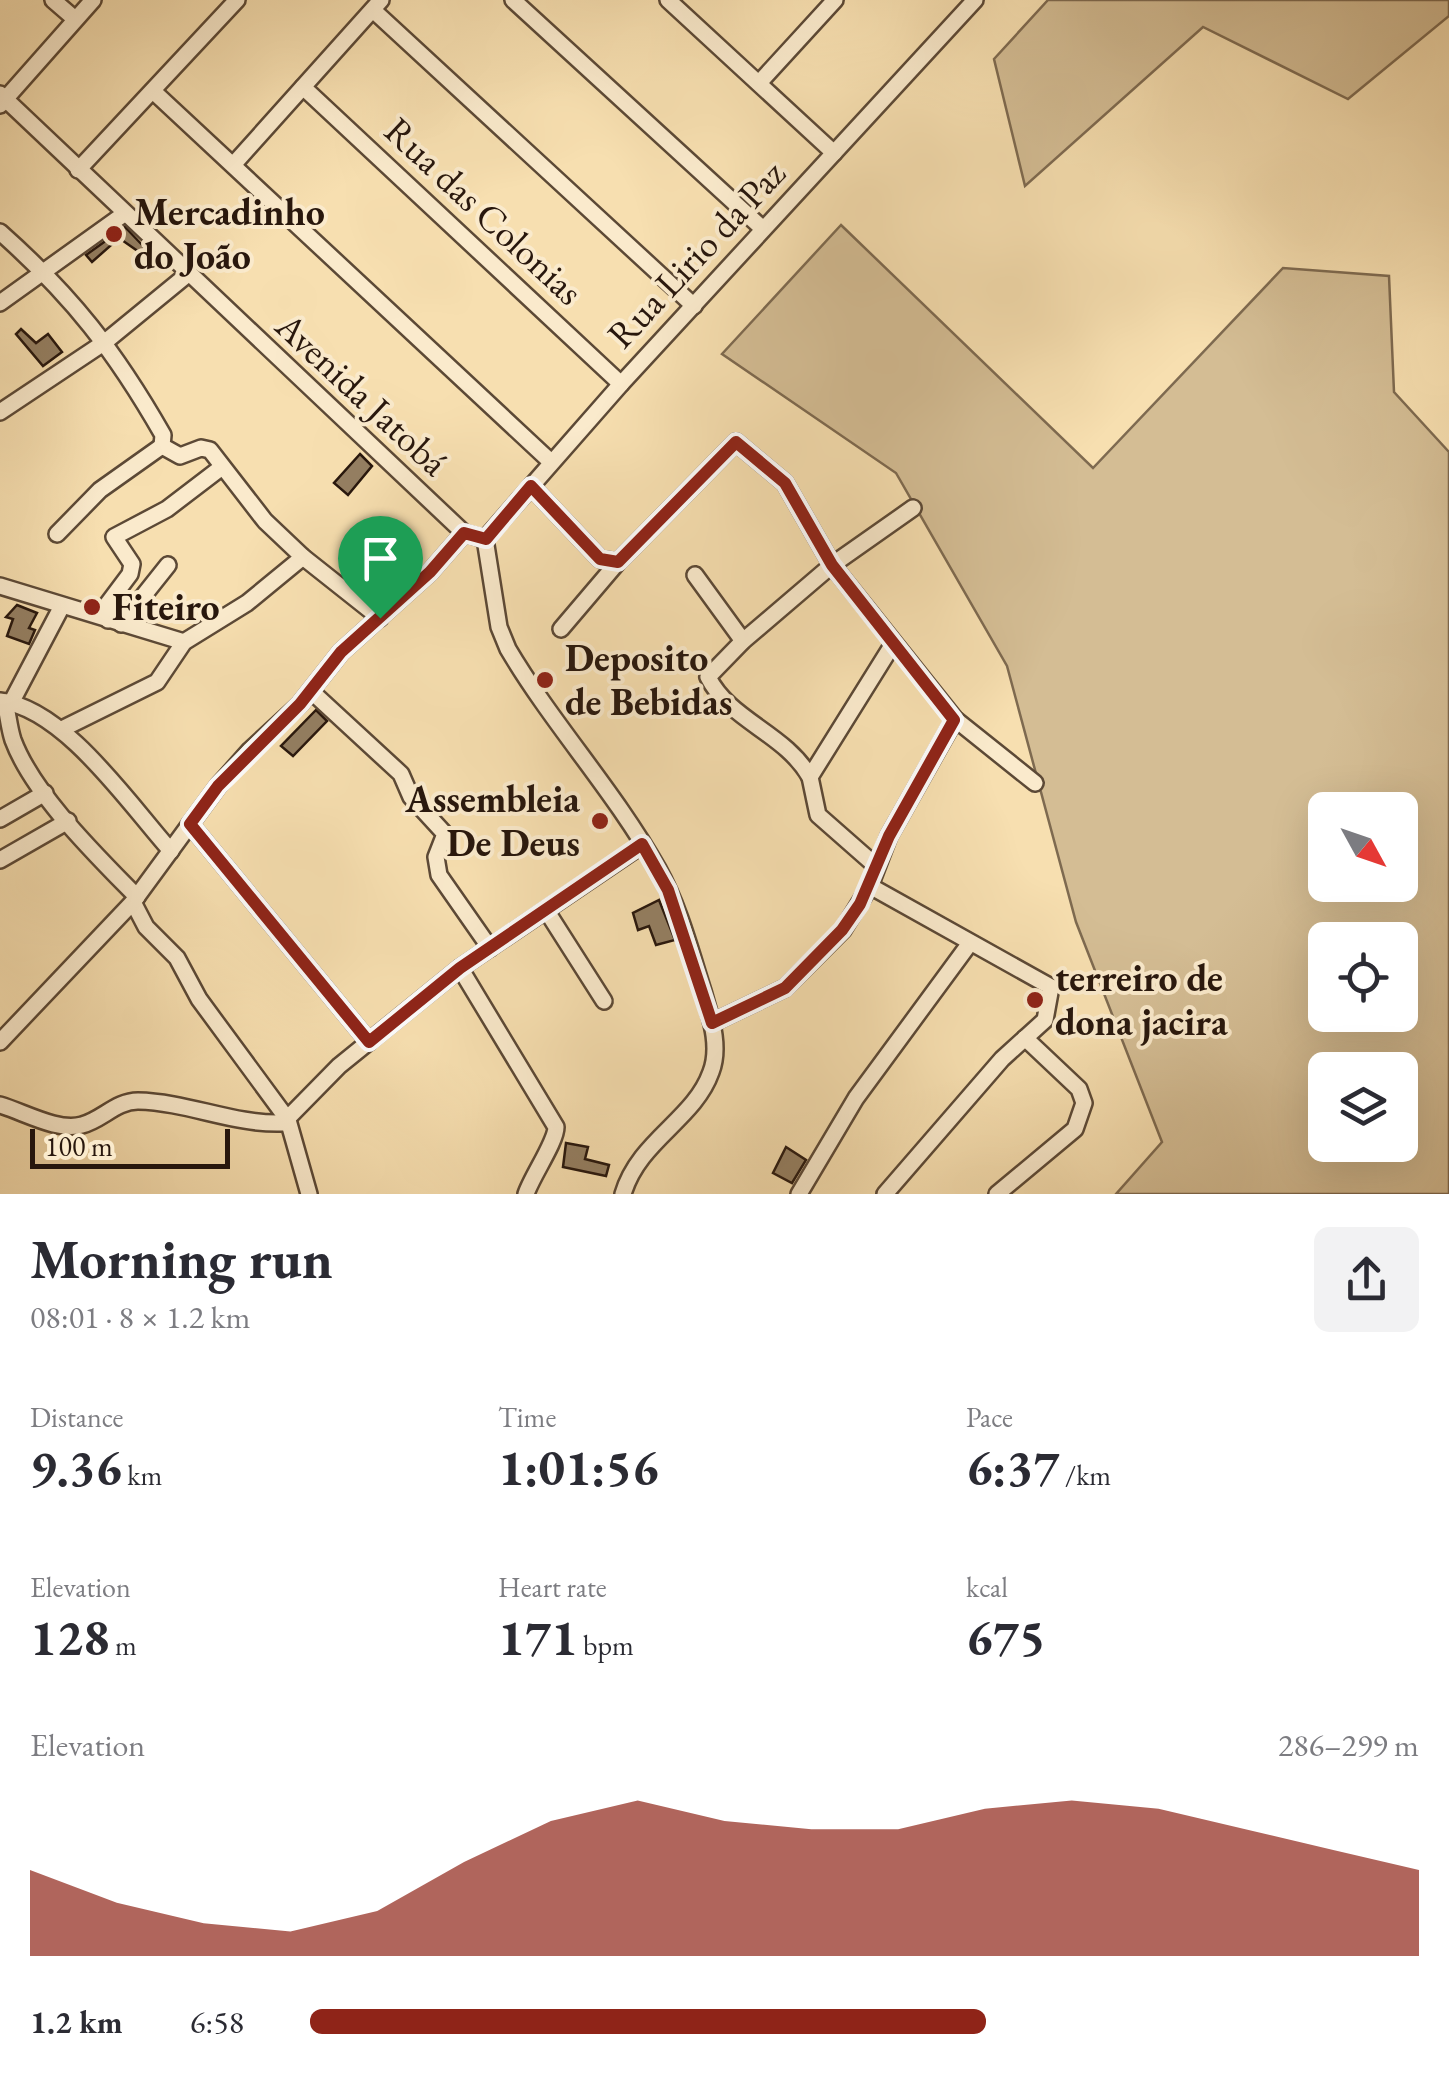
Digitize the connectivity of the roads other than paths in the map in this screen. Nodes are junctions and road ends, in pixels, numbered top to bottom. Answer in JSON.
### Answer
{"nodes":[{"id":1,"x":53,"y":0,"type":"edge"},
{"id":2,"x":92,"y":0,"type":"edge"},
{"id":3,"x":237,"y":0,"type":"edge"},
{"id":4,"x":513,"y":0,"type":"edge"},
{"id":5,"x":668,"y":0,"type":"edge"},
{"id":6,"x":835,"y":0,"type":"edge"},
{"id":7,"x":975,"y":0,"type":"edge"},
{"id":8,"x":377,"y":5,"type":"edge"},
{"id":9,"x":687,"y":6,"type":"edge"},
{"id":10,"x":74,"y":20,"type":"junction"},
{"id":11,"x":759,"y":83,"type":"junction"},
{"id":12,"x":303,"y":87,"type":"junction"},
{"id":13,"x":154,"y":91,"type":"junction"},
{"id":14,"x":2,"y":99,"type":"edge"},
{"id":15,"x":834,"y":153,"type":"junction"},
{"id":16,"x":232,"y":164,"type":"junction"},
{"id":17,"x":78,"y":170,"type":"junction"},
{"id":18,"x":124,"y":214,"type":"junction"},
{"id":19,"x":763,"y":229,"type":"junction"},
{"id":20,"x":0,"y":232,"type":"edge"},
{"id":21,"x":46,"y":272,"type":"junction"},
{"id":22,"x":188,"y":274,"type":"junction"},
{"id":23,"x":0,"y":303,"type":"edge"},
{"id":24,"x":694,"y":306,"type":"junction"},
{"id":25,"x":104,"y":342,"type":"junction"},
{"id":26,"x":622,"y":384,"type":"junction"},
{"id":27,"x":0,"y":412,"type":"edge"},
{"id":28,"x":162,"y":446,"type":"junction"},
{"id":29,"x":551,"y":462,"type":"junction"},
{"id":30,"x":222,"y":467,"type":"junction"},
{"id":31,"x":531,"y":486,"type":"junction"},
{"id":32,"x":913,"y":508,"type":"dead end"},
{"id":33,"x":464,"y":533,"type":"junction"},
{"id":34,"x":58,"y":534,"type":"dead end"},
{"id":35,"x":486,"y":539,"type":"junction"},
{"id":36,"x":303,"y":557,"type":"junction"},
{"id":37,"x":618,"y":562,"type":"junction"},
{"id":38,"x":168,"y":565,"type":"dead end"},
{"id":39,"x":832,"y":565,"type":"junction"},
{"id":40,"x":696,"y":575,"type":"dead end"},
{"id":41,"x":0,"y":586,"type":"edge"},
{"id":42,"x":62,"y":606,"type":"junction"},
{"id":43,"x":380,"y":618,"type":"junction"},
{"id":44,"x":114,"y":622,"type":"junction"},
{"id":45,"x":561,"y":629,"type":"dead end"},
{"id":46,"x":743,"y":641,"type":"junction"},
{"id":47,"x":184,"y":642,"type":"junction"},
{"id":48,"x":893,"y":644,"type":"junction"},
{"id":49,"x":311,"y":692,"type":"junction"},
{"id":50,"x":5,"y":702,"type":"edge"},
{"id":51,"x":954,"y":720,"type":"junction"},
{"id":52,"x":62,"y":729,"type":"junction"},
{"id":53,"x":810,"y":777,"type":"junction"},
{"id":54,"x":1035,"y":784,"type":"dead end"},
{"id":55,"x":46,"y":793,"type":"junction"},
{"id":56,"x":0,"y":819,"type":"edge"},
{"id":57,"x":68,"y":821,"type":"junction"},
{"id":58,"x":190,"y":824,"type":"junction"},
{"id":59,"x":642,"y":844,"type":"junction"},
{"id":60,"x":171,"y":852,"type":"junction"},
{"id":61,"x":0,"y":860,"type":"edge"},
{"id":62,"x":876,"y":866,"type":"junction"},
{"id":63,"x":870,"y":886,"type":"junction"},
{"id":64,"x":135,"y":899,"type":"junction"},
{"id":65,"x":546,"y":910,"type":"junction"},
{"id":66,"x":970,"y":943,"type":"junction"},
{"id":67,"x":490,"y":948,"type":"junction"},
{"id":68,"x":460,"y":968,"type":"junction"},
{"id":69,"x":604,"y":1001,"type":"dead end"},
{"id":70,"x":712,"y":1023,"type":"junction"},
{"id":71,"x":1025,"y":1038,"type":"junction"},
{"id":72,"x":0,"y":1042,"type":"edge"},
{"id":73,"x":369,"y":1042,"type":"junction"},
{"id":74,"x":0,"y":1105,"type":"edge"},
{"id":75,"x":286,"y":1122,"type":"junction"},
{"id":76,"x":309,"y":1194,"type":"edge"},
{"id":77,"x":526,"y":1194,"type":"edge"},
{"id":78,"x":623,"y":1194,"type":"edge"},
{"id":79,"x":799,"y":1194,"type":"edge"},
{"id":80,"x":885,"y":1194,"type":"edge"},
{"id":81,"x":997,"y":1194,"type":"edge"}],
"edges":[{"from":1,"to":10,"type":"street"},
{"from":2,"to":10,"type":"street"},
{"from":3,"to":13,"type":"street"},
{"from":4,"to":19,"type":"street"},
{"from":5,"to":9,"type":"street"},
{"from":6,"to":11,"type":"street"},
{"from":7,"to":15,"type":"street","name":"Rua Lirio da Paz"},
{"from":8,"to":12,"type":"street"},
{"from":8,"to":24,"type":"street"},
{"from":9,"to":11,"type":"street"},
{"from":10,"to":14,"type":"street"},
{"from":11,"to":15,"type":"street"},
{"from":12,"to":16,"type":"street"},
{"from":12,"to":26,"type":"street","name":"Rua das Colonias"},
{"from":13,"to":16,"type":"street"},
{"from":13,"to":17,"type":"street"},
{"from":14,"to":17,"type":"street","name":"Avenida Jatobá"},
{"from":15,"to":19,"type":"street","name":"Rua Lirio da Paz"},
{"from":16,"to":29,"type":"street"},
{"from":17,"to":18,"type":"street","name":"Avenida Jatobá"},
{"from":18,"to":21,"type":"street"},
{"from":18,"to":22,"type":"street","name":"Avenida Jatobá"},
{"from":19,"to":24,"type":"street","name":"Rua Lirio da Paz"},
{"from":20,"to":21,"type":"street"},
{"from":21,"to":23,"type":"street"},
{"from":21,"to":25,"type":"street"},
{"from":22,"to":25,"type":"street"},
{"from":22,"to":33,"type":"street","name":"Avenida Jatobá"},
{"from":24,"to":26,"type":"street","name":"Rua Lirio da Paz"},
{"from":25,"to":27,"type":"street"},
{"from":25,"to":28,"type":"street"},
{"from":26,"to":29,"type":"street","name":"Rua Lirio da Paz"},
{"from":28,"to":30,"type":"street"},
{"from":28,"to":34,"type":"street"},
{"from":29,"to":31,"type":"street","name":"Rua Lirio da Paz"},
{"from":30,"to":36,"type":"street"},
{"from":30,"to":44,"type":"street"},
{"from":31,"to":35,"type":"street","name":"Rua Lirio da Paz"},
{"from":31,"to":37,"type":"street"},
{"from":32,"to":39,"type":"street"},
{"from":33,"to":35,"type":"street"},
{"from":33,"to":43,"type":"street"},
{"from":35,"to":59,"type":"street"},
{"from":36,"to":43,"type":"street"},
{"from":36,"to":47,"type":"street"},
{"from":37,"to":39,"type":"street"},
{"from":37,"to":45,"type":"street"},
{"from":38,"to":44,"type":"street"},
{"from":39,"to":46,"type":"street"},
{"from":39,"to":48,"type":"street"},
{"from":40,"to":46,"type":"street"},
{"from":41,"to":42,"type":"street"},
{"from":42,"to":44,"type":"street"},
{"from":42,"to":50,"type":"street"},
{"from":43,"to":49,"type":"street"},
{"from":44,"to":47,"type":"street"},
{"from":46,"to":53,"type":"street"},
{"from":47,"to":52,"type":"street"},
{"from":48,"to":51,"type":"street"},
{"from":48,"to":53,"type":"street"},
{"from":49,"to":58,"type":"street"},
{"from":49,"to":67,"type":"street"},
{"from":50,"to":52,"type":"street"},
{"from":50,"to":55,"type":"street"},
{"from":51,"to":54,"type":"street"},
{"from":51,"to":62,"type":"street"},
{"from":52,"to":60,"type":"street"},
{"from":53,"to":62,"type":"street"},
{"from":55,"to":56,"type":"street"},
{"from":55,"to":57,"type":"street"},
{"from":57,"to":61,"type":"street"},
{"from":57,"to":64,"type":"street"},
{"from":58,"to":60,"type":"street"},
{"from":58,"to":73,"type":"street"},
{"from":59,"to":65,"type":"street"},
{"from":59,"to":70,"type":"street"},
{"from":60,"to":64,"type":"street"},
{"from":62,"to":63,"type":"street"},
{"from":63,"to":66,"type":"street"},
{"from":63,"to":70,"type":"street"},
{"from":64,"to":72,"type":"street"},
{"from":64,"to":75,"type":"street"},
{"from":65,"to":67,"type":"street"},
{"from":65,"to":69,"type":"street"},
{"from":66,"to":71,"type":"street"},
{"from":66,"to":79,"type":"street"},
{"from":67,"to":68,"type":"street"},
{"from":68,"to":73,"type":"street"},
{"from":68,"to":77,"type":"street"},
{"from":70,"to":78,"type":"street"},
{"from":71,"to":80,"type":"street"},
{"from":71,"to":81,"type":"street"},
{"from":73,"to":75,"type":"street"},
{"from":74,"to":75,"type":"street"},
{"from":75,"to":76,"type":"street"}]}
